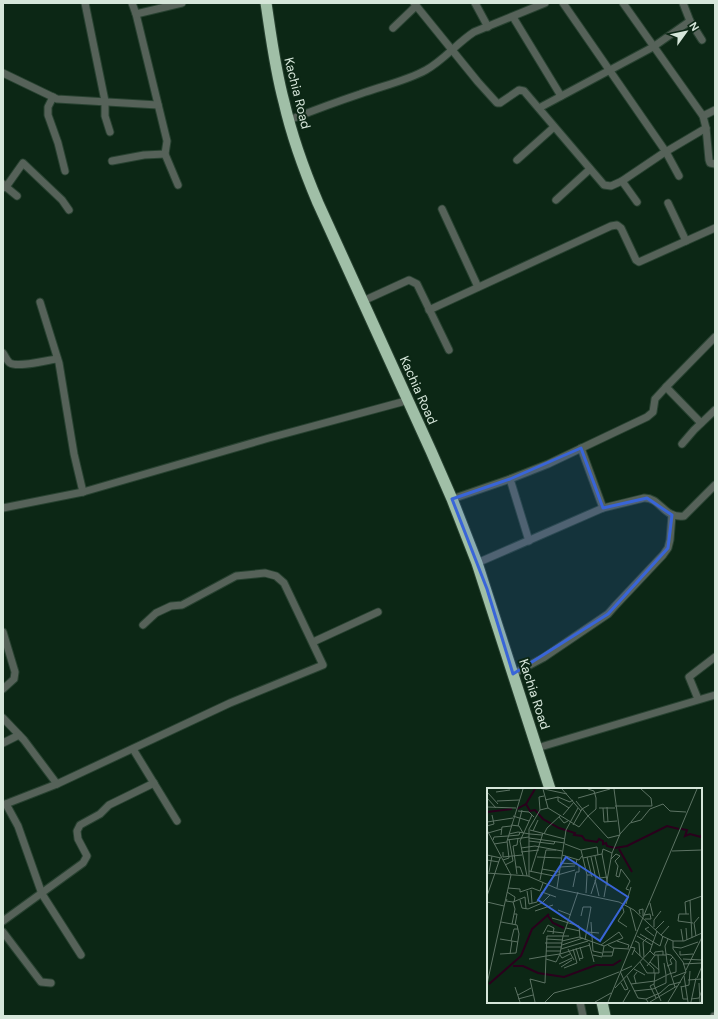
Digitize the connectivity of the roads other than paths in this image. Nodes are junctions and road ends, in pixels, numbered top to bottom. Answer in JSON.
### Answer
{"nodes":[{"id":1,"x":85,"y":3,"type":"edge"},
{"id":2,"x":132,"y":3,"type":"edge"},
{"id":3,"x":182,"y":3,"type":"edge"},
{"id":4,"x":259,"y":3,"type":"edge"},
{"id":5,"x":266,"y":3,"type":"edge"},
{"id":6,"x":475,"y":3,"type":"edge"},
{"id":7,"x":545,"y":3,"type":"edge"},
{"id":8,"x":563,"y":3,"type":"edge"},
{"id":9,"x":623,"y":3,"type":"edge"},
{"id":10,"x":683,"y":3,"type":"edge"},
{"id":11,"x":415,"y":5,"type":"edge"},
{"id":12,"x":136,"y":14,"type":"junction"},
{"id":13,"x":513,"y":17,"type":"junction"},
{"id":14,"x":690,"y":21,"type":"junction"},
{"id":15,"x":488,"y":26,"type":"junction"},
{"id":16,"x":393,"y":28,"type":"dead end"},
{"id":17,"x":702,"y":40,"type":"dead end"},
{"id":18,"x":653,"y":46,"type":"junction"},
{"id":19,"x":453,"y":50,"type":"junction"},
{"id":20,"x":609,"y":70,"type":"junction"},
{"id":21,"x":3,"y":73,"type":"edge"},
{"id":22,"x":561,"y":96,"type":"junction"},
{"id":23,"x":53,"y":97,"type":"junction"},
{"id":24,"x":104,"y":102,"type":"junction"},
{"id":25,"x":158,"y":105,"type":"junction"},
{"id":26,"x":538,"y":108,"type":"junction"},
{"id":27,"x":715,"y":110,"type":"edge"},
{"id":28,"x":703,"y":116,"type":"junction"},
{"id":29,"x":289,"y":120,"type":"junction"},
{"id":30,"x":554,"y":127,"type":"junction"},
{"id":31,"x":706,"y":128,"type":"junction"},
{"id":32,"x":110,"y":132,"type":"dead end"},
{"id":33,"x":666,"y":152,"type":"junction"},
{"id":34,"x":165,"y":154,"type":"junction"},
{"id":35,"x":517,"y":160,"type":"dead end"},
{"id":36,"x":112,"y":162,"type":"dead end"},
{"id":37,"x":715,"y":164,"type":"edge"},
{"id":38,"x":590,"y":169,"type":"junction"},
{"id":39,"x":65,"y":171,"type":"dead end"},
{"id":40,"x":679,"y":176,"type":"dead end"},
{"id":41,"x":622,"y":181,"type":"junction"},
{"id":42,"x":178,"y":185,"type":"dead end"},
{"id":43,"x":4,"y":186,"type":"edge"},
{"id":44,"x":17,"y":196,"type":"dead end"},
{"id":45,"x":556,"y":200,"type":"dead end"},
{"id":46,"x":637,"y":202,"type":"dead end"},
{"id":47,"x":668,"y":203,"type":"dead end"},
{"id":48,"x":442,"y":209,"type":"dead end"},
{"id":49,"x":69,"y":210,"type":"dead end"},
{"id":50,"x":715,"y":228,"type":"edge"},
{"id":51,"x":686,"y":241,"type":"junction"},
{"id":52,"x":478,"y":287,"type":"junction"},
{"id":53,"x":363,"y":301,"type":"junction"},
{"id":54,"x":40,"y":302,"type":"dead end"},
{"id":55,"x":429,"y":310,"type":"junction"},
{"id":56,"x":715,"y":337,"type":"edge"},
{"id":57,"x":449,"y":350,"type":"dead end"},
{"id":58,"x":3,"y":353,"type":"edge"},
{"id":59,"x":57,"y":359,"type":"junction"},
{"id":60,"x":666,"y":387,"type":"junction"},
{"id":61,"x":402,"y":402,"type":"junction"},
{"id":62,"x":715,"y":410,"type":"edge"},
{"id":63,"x":701,"y":423,"type":"junction"},
{"id":64,"x":682,"y":444,"type":"dead end"},
{"id":65,"x":581,"y":448,"type":"junction"},
{"id":66,"x":510,"y":479,"type":"junction"},
{"id":67,"x":715,"y":485,"type":"edge"},
{"id":68,"x":83,"y":492,"type":"junction"},
{"id":69,"x":452,"y":499,"type":"junction"},
{"id":70,"x":3,"y":508,"type":"edge"},
{"id":71,"x":603,"y":508,"type":"junction"},
{"id":72,"x":672,"y":515,"type":"junction"},
{"id":73,"x":529,"y":541,"type":"junction"},
{"id":74,"x":477,"y":563,"type":"junction"},
{"id":75,"x":378,"y":612,"type":"dead end"},
{"id":76,"x":143,"y":625,"type":"dead end"},
{"id":77,"x":3,"y":632,"type":"edge"},
{"id":78,"x":313,"y":642,"type":"junction"},
{"id":79,"x":715,"y":657,"type":"edge"},
{"id":80,"x":513,"y":674,"type":"junction"},
{"id":81,"x":3,"y":689,"type":"edge"},
{"id":82,"x":715,"y":695,"type":"edge"},
{"id":83,"x":698,"y":699,"type":"junction"},
{"id":84,"x":3,"y":718,"type":"edge"},
{"id":85,"x":19,"y":735,"type":"junction"},
{"id":86,"x":3,"y":743,"type":"edge"},
{"id":87,"x":537,"y":748,"type":"junction"},
{"id":88,"x":133,"y":749,"type":"junction"},
{"id":89,"x":154,"y":783,"type":"junction"},
{"id":90,"x":57,"y":784,"type":"junction"},
{"id":91,"x":546,"y":787,"type":"edge"},
{"id":92,"x":4,"y":805,"type":"edge"},
{"id":93,"x":177,"y":821,"type":"dead end"},
{"id":94,"x":42,"y":894,"type":"junction"},
{"id":95,"x":3,"y":921,"type":"edge"},
{"id":96,"x":3,"y":932,"type":"edge"},
{"id":97,"x":81,"y":955,"type":"dead end"},
{"id":98,"x":51,"y":983,"type":"dead end"},
{"id":99,"x":580,"y":1003,"type":"edge"},
{"id":100,"x":602,"y":1003,"type":"edge"},
{"id":101,"x":609,"y":1003,"type":"edge"},
{"id":102,"x":584,"y":1016,"type":"edge"},
{"id":103,"x":605,"y":1016,"type":"edge"},
{"id":104,"x":611,"y":1016,"type":"edge"}],
"edges":[{"from":1,"to":24,"type":"street"},
{"from":2,"to":12,"type":"street"},
{"from":3,"to":12,"type":"street"},
{"from":4,"to":61,"type":"highway","name":"Kachia Road"},
{"from":5,"to":29,"type":"highway","name":"Kachia Road"},
{"from":6,"to":15,"type":"street"},
{"from":7,"to":13,"type":"street"},
{"from":8,"to":20,"type":"street"},
{"from":9,"to":18,"type":"street"},
{"from":10,"to":14,"type":"street"},
{"from":11,"to":16,"type":"street"},
{"from":11,"to":19,"type":"street"},
{"from":12,"to":25,"type":"street"},
{"from":13,"to":15,"type":"street"},
{"from":13,"to":22,"type":"street"},
{"from":14,"to":17,"type":"street"},
{"from":14,"to":18,"type":"street"},
{"from":15,"to":19,"type":"street"},
{"from":18,"to":20,"type":"street"},
{"from":18,"to":28,"type":"street"},
{"from":19,"to":26,"type":"street"},
{"from":19,"to":29,"type":"street"},
{"from":20,"to":22,"type":"street"},
{"from":20,"to":33,"type":"street"},
{"from":21,"to":23,"type":"street"},
{"from":22,"to":26,"type":"street"},
{"from":23,"to":24,"type":"street"},
{"from":23,"to":39,"type":"street"},
{"from":24,"to":25,"type":"street"},
{"from":24,"to":32,"type":"street"},
{"from":25,"to":34,"type":"street"},
{"from":26,"to":30,"type":"street"},
{"from":27,"to":28,"type":"street"},
{"from":28,"to":31,"type":"street"},
{"from":29,"to":53,"type":"highway","name":"Kachia Road"},
{"from":30,"to":35,"type":"street"},
{"from":30,"to":38,"type":"street"},
{"from":31,"to":33,"type":"street"},
{"from":31,"to":37,"type":"street"},
{"from":33,"to":40,"type":"street"},
{"from":33,"to":41,"type":"street"},
{"from":34,"to":36,"type":"street"},
{"from":34,"to":42,"type":"street"},
{"from":38,"to":41,"type":"street"},
{"from":38,"to":45,"type":"street"},
{"from":41,"to":46,"type":"street"},
{"from":43,"to":44,"type":"street"},
{"from":43,"to":49,"type":"street"},
{"from":47,"to":51,"type":"street"},
{"from":48,"to":52,"type":"street"},
{"from":50,"to":51,"type":"street"},
{"from":51,"to":52,"type":"street"},
{"from":52,"to":55,"type":"street"},
{"from":53,"to":55,"type":"street"},
{"from":53,"to":69,"type":"highway","name":"Kachia Road"},
{"from":54,"to":59,"type":"street"},
{"from":55,"to":57,"type":"street"},
{"from":56,"to":60,"type":"street"},
{"from":58,"to":59,"type":"street"},
{"from":59,"to":68,"type":"street"},
{"from":60,"to":63,"type":"street"},
{"from":60,"to":65,"type":"street"},
{"from":61,"to":68,"type":"street"},
{"from":61,"to":91,"type":"highway","name":"Kachia Road"},
{"from":62,"to":63,"type":"street"},
{"from":63,"to":64,"type":"street"},
{"from":65,"to":66,"type":"street"},
{"from":65,"to":71,"type":"street"},
{"from":66,"to":69,"type":"street"},
{"from":66,"to":73,"type":"street"},
{"from":67,"to":72,"type":"street"},
{"from":68,"to":70,"type":"street"},
{"from":69,"to":74,"type":"highway","name":"Kachia Road"},
{"from":71,"to":72,"type":"street"},
{"from":71,"to":73,"type":"street"},
{"from":72,"to":80,"type":"street"},
{"from":73,"to":74,"type":"street"},
{"from":74,"to":80,"type":"highway","name":"Kachia Road"},
{"from":75,"to":78,"type":"street"},
{"from":76,"to":78,"type":"street"},
{"from":77,"to":81,"type":"street"},
{"from":78,"to":88,"type":"street"},
{"from":79,"to":83,"type":"street"},
{"from":80,"to":87,"type":"highway","name":"Kachia Road"},
{"from":82,"to":83,"type":"street"},
{"from":83,"to":87,"type":"street"},
{"from":84,"to":85,"type":"street"},
{"from":85,"to":86,"type":"street"},
{"from":85,"to":90,"type":"street"},
{"from":87,"to":91,"type":"highway","name":"Kachia Road"},
{"from":88,"to":89,"type":"street"},
{"from":88,"to":90,"type":"street"},
{"from":89,"to":93,"type":"street"},
{"from":89,"to":94,"type":"street"},
{"from":90,"to":92,"type":"street"},
{"from":92,"to":94,"type":"street"},
{"from":94,"to":95,"type":"street"},
{"from":94,"to":97,"type":"street"},
{"from":96,"to":98,"type":"street"},
{"from":99,"to":102,"type":"street"},
{"from":100,"to":103,"type":"highway"},
{"from":101,"to":104,"type":"highway"}]}
